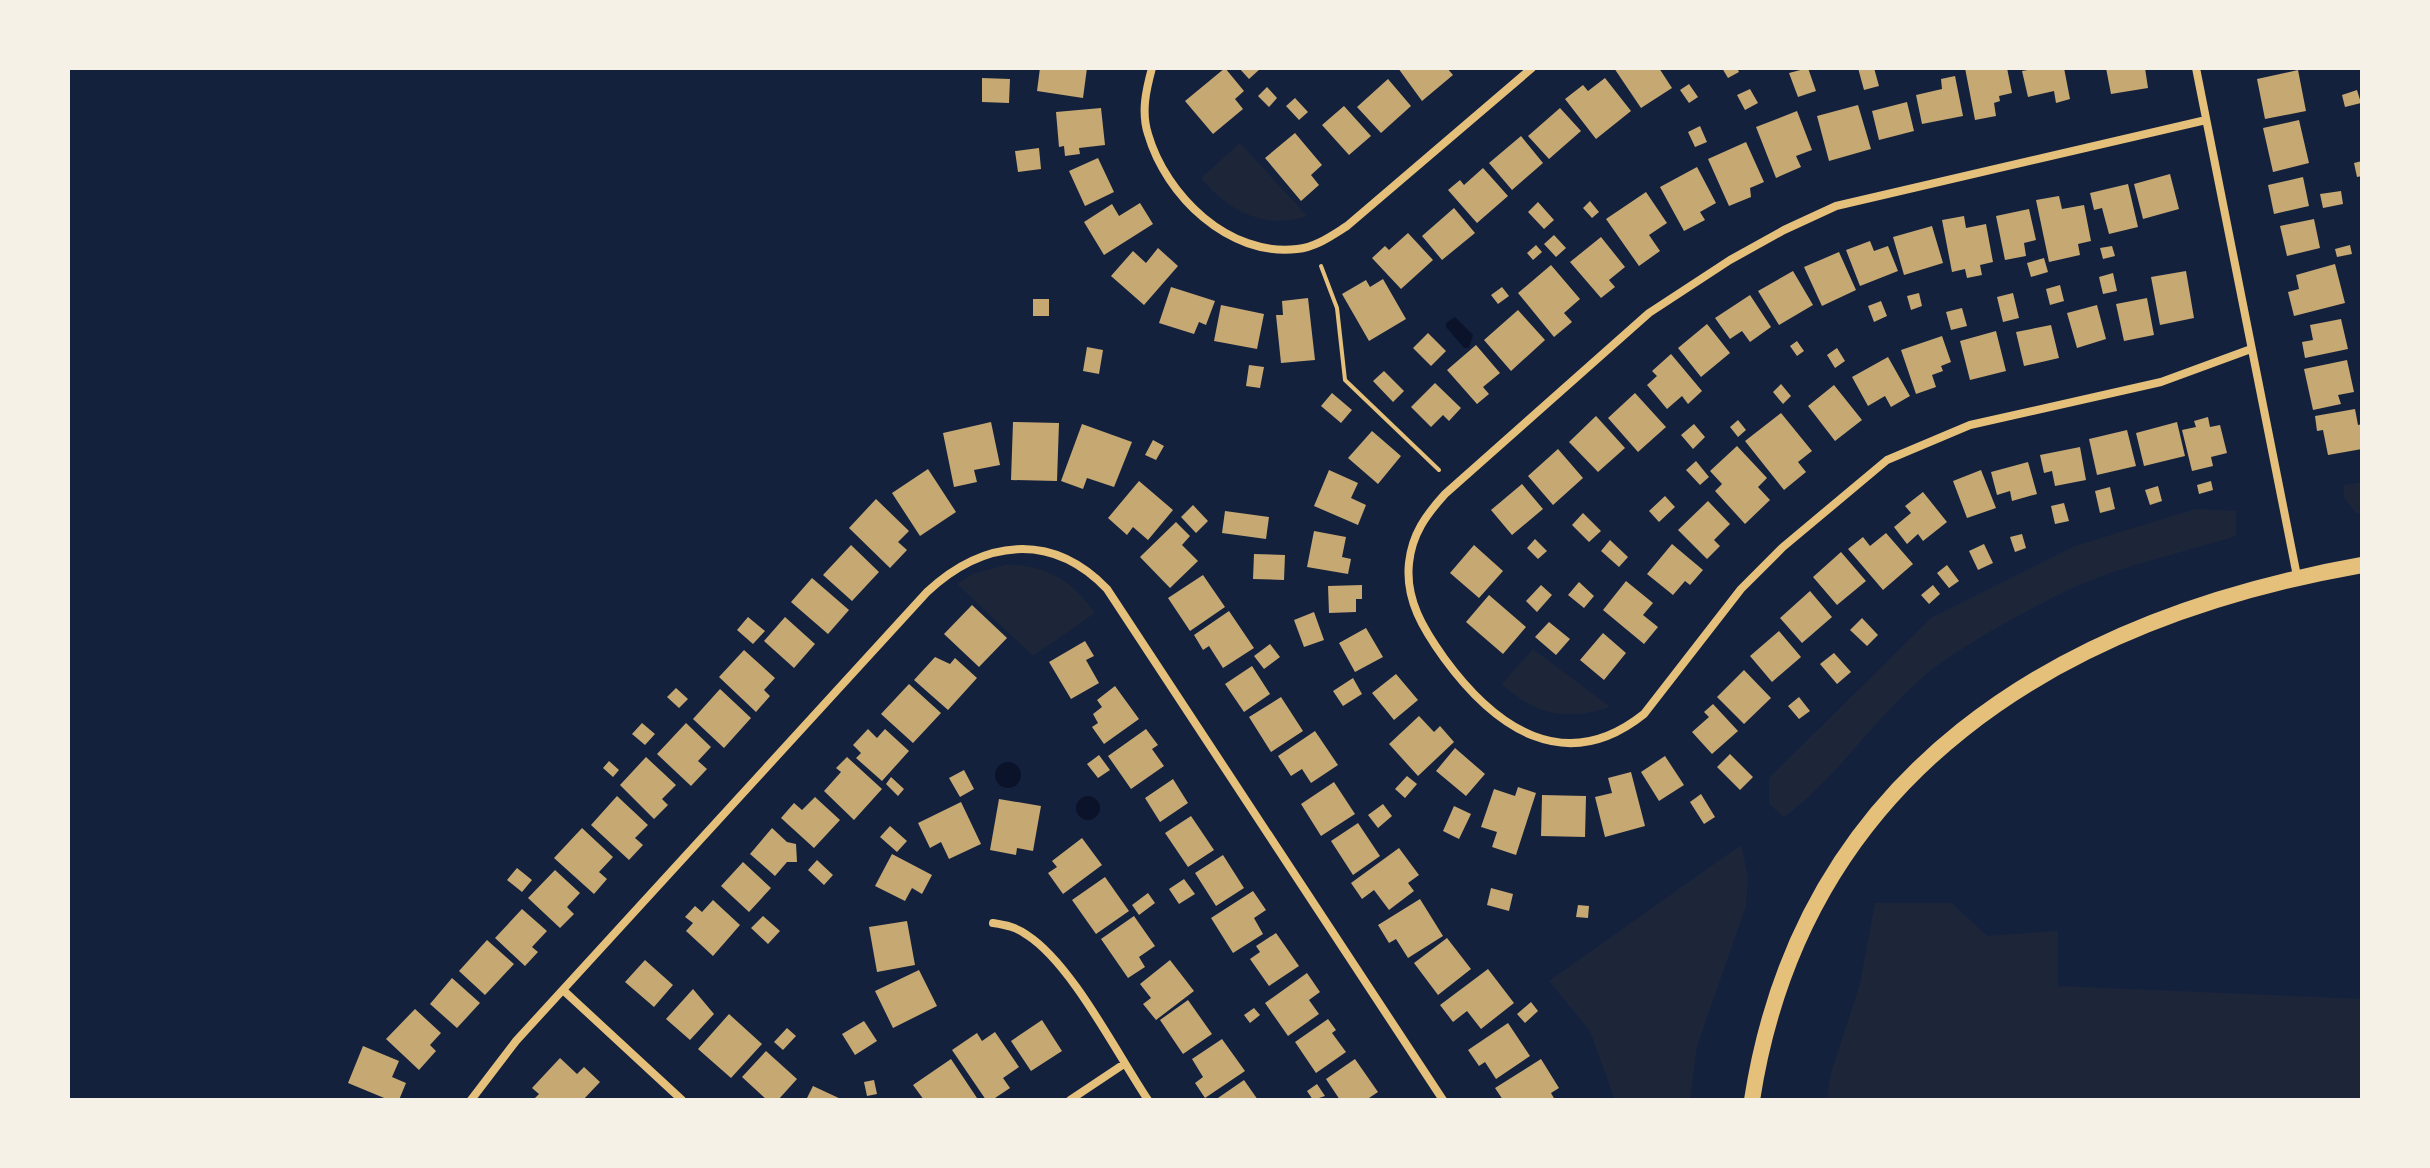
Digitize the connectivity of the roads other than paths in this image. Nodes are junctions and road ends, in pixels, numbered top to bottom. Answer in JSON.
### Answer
{"nodes":[{"id":1,"x":1152,"y":68,"type":"edge"},
{"id":2,"x":1532,"y":68,"type":"edge"},
{"id":3,"x":2196,"y":68,"type":"edge"},
{"id":4,"x":2206,"y":120,"type":"junction"},
{"id":5,"x":2251,"y":349,"type":"junction"},
{"id":6,"x":2362,"y":565,"type":"edge"},
{"id":7,"x":2297,"y":576,"type":"junction"},
{"id":8,"x":993,"y":923,"type":"dead end"},
{"id":9,"x":563,"y":990,"type":"junction"},
{"id":10,"x":1124,"y":1064,"type":"junction"},
{"id":11,"x":471,"y":1100,"type":"edge"},
{"id":12,"x":682,"y":1100,"type":"edge"},
{"id":13,"x":1070,"y":1100,"type":"edge"},
{"id":14,"x":1148,"y":1100,"type":"edge"},
{"id":15,"x":1443,"y":1100,"type":"edge"},
{"id":16,"x":1752,"y":1100,"type":"edge"}],
"edges":[{"from":1,"to":2,"type":"street"},
{"from":3,"to":4,"type":"street"},
{"from":4,"to":5,"type":"street"},
{"from":4,"to":5,"type":"street"},
{"from":5,"to":7,"type":"street"},
{"from":6,"to":7,"type":"main road"},
{"from":7,"to":16,"type":"main road"},
{"from":8,"to":10,"type":"street"},
{"from":9,"to":11,"type":"street"},
{"from":9,"to":12,"type":"street"},
{"from":9,"to":15,"type":"street"},
{"from":10,"to":13,"type":"street"},
{"from":10,"to":14,"type":"street"}]}
